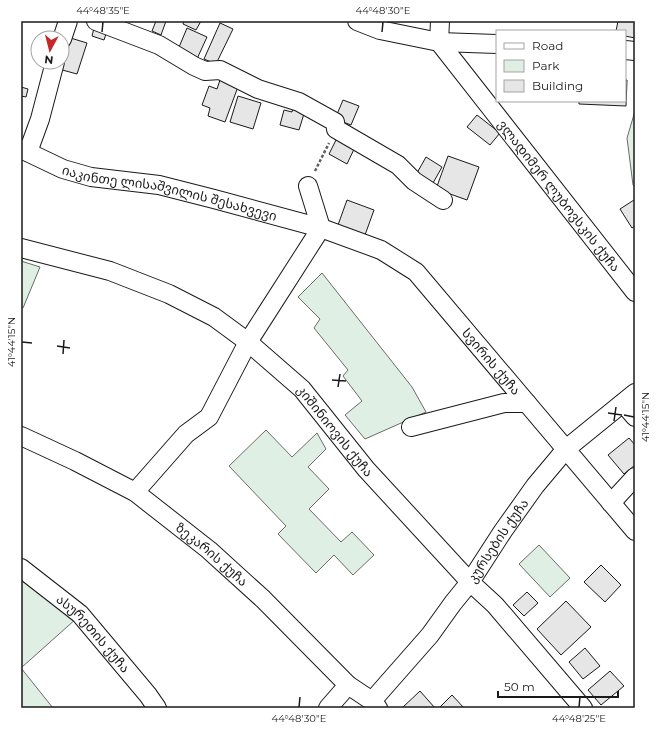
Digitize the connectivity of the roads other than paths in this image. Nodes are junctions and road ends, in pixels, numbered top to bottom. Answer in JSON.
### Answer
{"nodes":[{"id":1,"x":96,"y":21,"type":"edge"},
{"id":2,"x":357,"y":21,"type":"edge"},
{"id":3,"x":440,"y":21,"type":"edge"},
{"id":4,"x":439,"y":42,"type":"junction"},
{"id":5,"x":496,"y":44,"type":"edge"},
{"id":6,"x":53,"y":70,"type":"edge"},
{"id":7,"x":24,"y":151,"type":"edge"},
{"id":8,"x":308,"y":186,"type":"road end"},
{"id":9,"x":443,"y":200,"type":"dead end"},
{"id":10,"x":321,"y":228,"type":"junction"},
{"id":11,"x":21,"y":248,"type":"edge"},
{"id":12,"x":635,"y":292,"type":"edge"},
{"id":13,"x":248,"y":342,"type":"junction"},
{"id":14,"x":629,"y":398,"type":"edge"},
{"id":15,"x":527,"y":403,"type":"junction"},
{"id":16,"x":635,"y":417,"type":"edge"},
{"id":17,"x":411,"y":427,"type":"dead end"},
{"id":18,"x":21,"y":436,"type":"edge"},
{"id":19,"x":566,"y":449,"type":"junction"},
{"id":20,"x":635,"y":478,"type":"edge"},
{"id":21,"x":135,"y":492,"type":"junction"},
{"id":22,"x":611,"y":503,"type":"junction"},
{"id":23,"x":635,"y":531,"type":"edge"},
{"id":24,"x":21,"y":568,"type":"edge"},
{"id":25,"x":470,"y":582,"type":"junction"},
{"id":26,"x":348,"y":686,"type":"junction"},
{"id":27,"x":375,"y":704,"type":"edge"},
{"id":28,"x":157,"y":708,"type":"edge"},
{"id":29,"x":328,"y":708,"type":"edge"},
{"id":30,"x":583,"y":708,"type":"edge"}],
"edges":[{"from":1,"to":9,"type":"street"},
{"from":2,"to":4,"type":"street"},
{"from":3,"to":4,"type":"street"},
{"from":4,"to":5,"type":"street"},
{"from":4,"to":12,"type":"street","name":"ვლადიმერ ლუბოვსკის ქუჩა"},
{"from":6,"to":7,"type":"street"},
{"from":7,"to":10,"type":"street","name":"იაკინთე ლისაშვილის შესახვევი"},
{"from":8,"to":10,"type":"street"},
{"from":10,"to":13,"type":"street"},
{"from":10,"to":15,"type":"street","name":"სვირის ქუჩა"},
{"from":11,"to":13,"type":"street","name":"კიშინიოვის ქუჩა"},
{"from":13,"to":21,"type":"street"},
{"from":13,"to":25,"type":"street","name":"კიშინიოვის ქუჩა"},
{"from":14,"to":16,"type":"street"},
{"from":14,"to":19,"type":"street","name":"კურსების ქუჩა"},
{"from":15,"to":17,"type":"street"},
{"from":15,"to":19,"type":"street","name":"სვირის ქუჩა"},
{"from":18,"to":21,"type":"street","name":"ზეკარის ქუჩა"},
{"from":19,"to":22,"type":"street","name":"სვირის ქუჩა"},
{"from":19,"to":25,"type":"street","name":"კურსების ქუჩა"},
{"from":20,"to":22,"type":"street"},
{"from":21,"to":26,"type":"street","name":"ზეკარის ქუჩა"},
{"from":22,"to":23,"type":"street","name":"სვირის ქუჩა"},
{"from":24,"to":28,"type":"street","name":"ასურეთის ქუჩა"},
{"from":25,"to":27,"type":"street","name":"კურსების ქუჩა"},
{"from":25,"to":30,"type":"street","name":"კიშინიოვის ქუჩა"},
{"from":26,"to":27,"type":"street","name":"ზეკარის ქუჩა"},
{"from":26,"to":29,"type":"street"}]}
